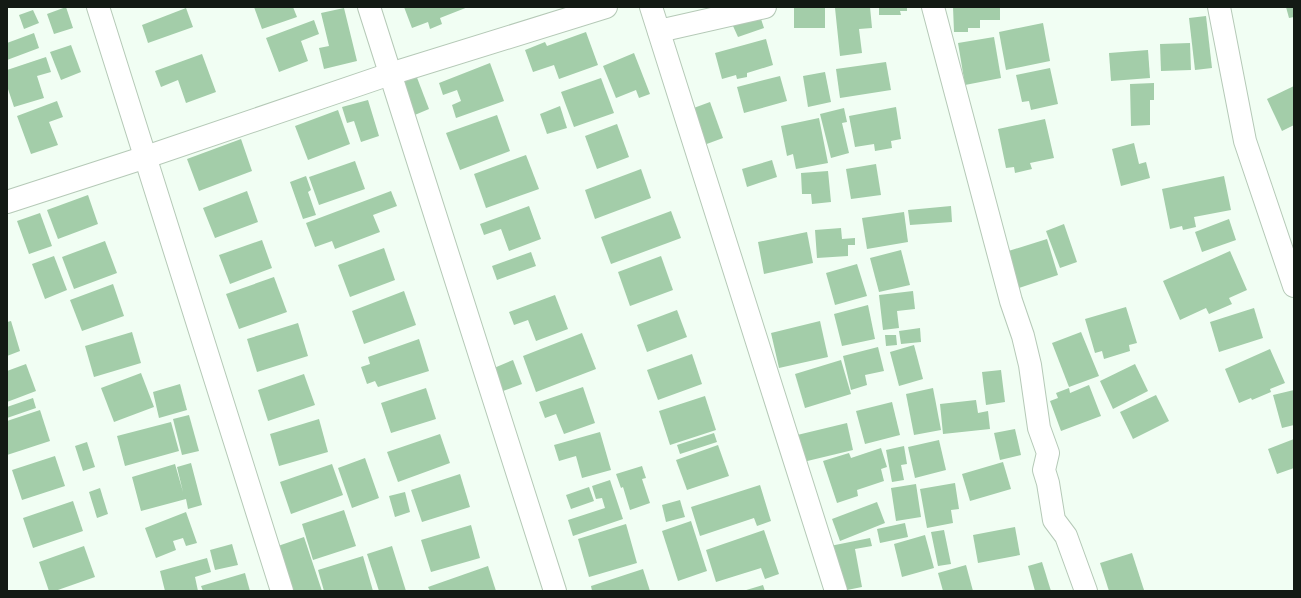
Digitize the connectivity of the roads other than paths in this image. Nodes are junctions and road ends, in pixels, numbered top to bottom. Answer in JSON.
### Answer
{"nodes":[{"id":1,"x":98,"y":7,"type":"edge"},
{"id":2,"x":369,"y":7,"type":"edge"},
{"id":3,"x":606,"y":7,"type":"edge"},
{"id":4,"x":651,"y":7,"type":"edge"},
{"id":5,"x":765,"y":7,"type":"edge"},
{"id":6,"x":933,"y":7,"type":"edge"},
{"id":7,"x":1219,"y":7,"type":"edge"},
{"id":8,"x":659,"y":31,"type":"junction"},
{"id":9,"x":390,"y":74,"type":"junction"},
{"id":10,"x":146,"y":157,"type":"junction"},
{"id":11,"x":7,"y":202,"type":"edge"},
{"id":12,"x":1294,"y":286,"type":"edge"},
{"id":13,"x":282,"y":591,"type":"edge"},
{"id":14,"x":555,"y":591,"type":"edge"},
{"id":15,"x":836,"y":591,"type":"edge"},
{"id":16,"x":1086,"y":591,"type":"edge"}],
"edges":[{"from":1,"to":10,"type":"street"},
{"from":2,"to":9,"type":"street"},
{"from":3,"to":9,"type":"street"},
{"from":4,"to":8,"type":"street"},
{"from":5,"to":8,"type":"street"},
{"from":6,"to":16,"type":"street"},
{"from":7,"to":12,"type":"street"},
{"from":8,"to":15,"type":"street"},
{"from":9,"to":10,"type":"street"},
{"from":9,"to":14,"type":"street"},
{"from":10,"to":11,"type":"street"},
{"from":10,"to":13,"type":"street"}]}
